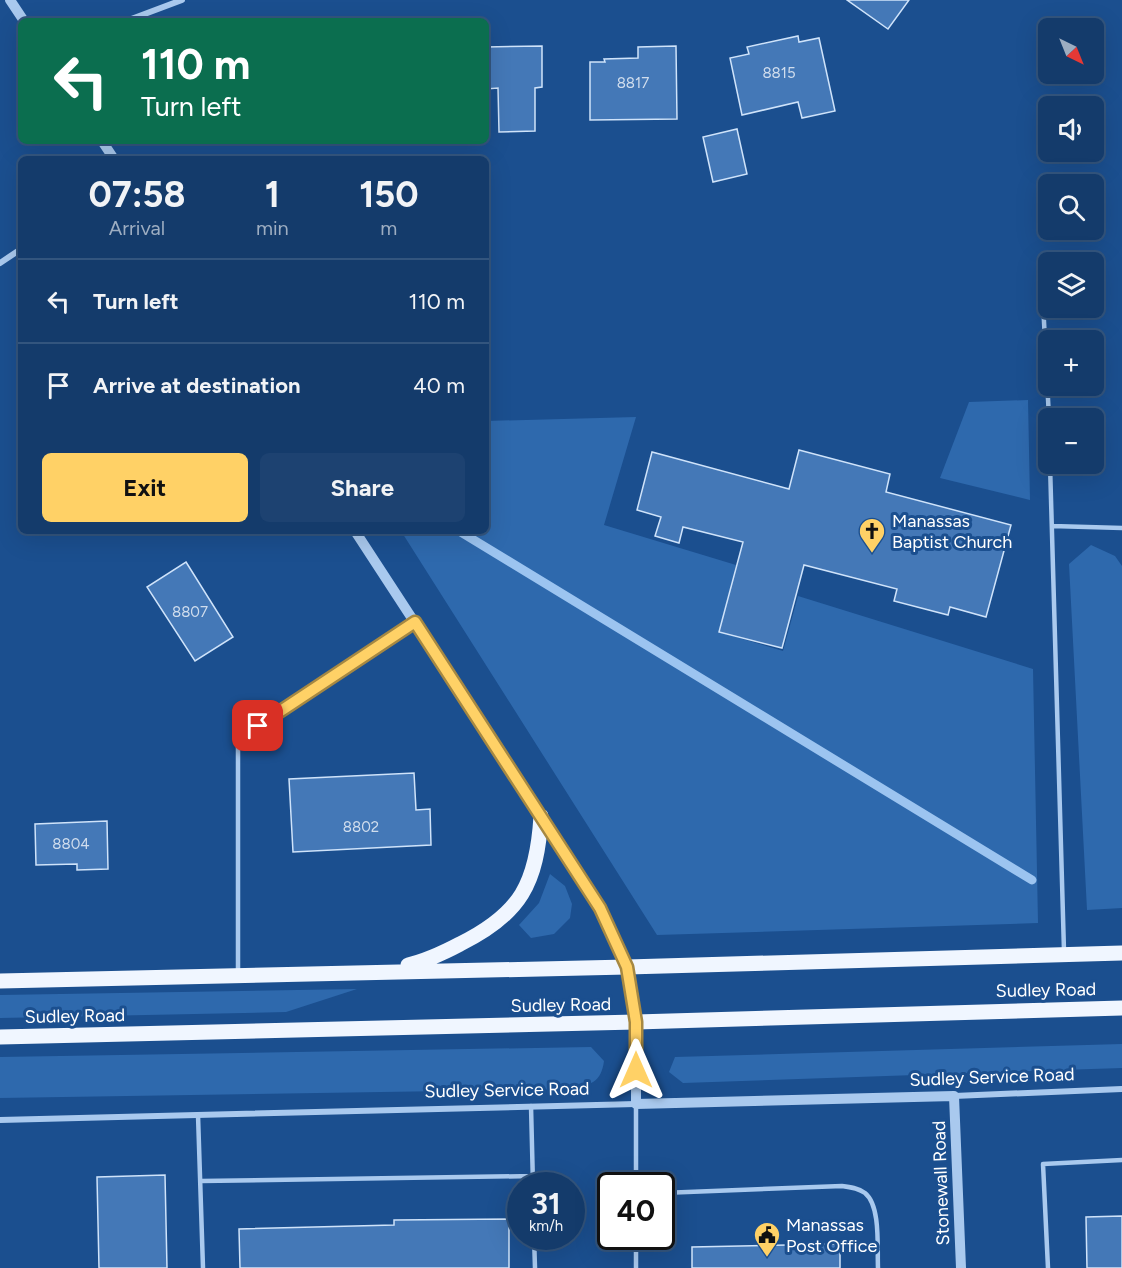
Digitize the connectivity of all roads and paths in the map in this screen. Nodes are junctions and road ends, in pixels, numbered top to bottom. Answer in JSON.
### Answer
{"nodes":[{"id":1,"x":10,"y":0,"type":"edge"},
{"id":2,"x":182,"y":0,"type":"edge"},
{"id":3,"x":22,"y":18,"type":"edge"},
{"id":4,"x":134,"y":18,"type":"edge"},
{"id":5,"x":18,"y":251,"type":"edge"},
{"id":6,"x":0,"y":263,"type":"edge"},
{"id":7,"x":1044,"y":318,"type":"edge"},
{"id":8,"x":1048,"y":408,"type":"edge"},
{"id":9,"x":1050,"y":474,"type":"edge"},
{"id":10,"x":1052,"y":526,"type":"junction"},
{"id":11,"x":1122,"y":528,"type":"edge"},
{"id":12,"x":357,"y":534,"type":"edge"},
{"id":13,"x":415,"y":622,"type":"junction"},
{"id":14,"x":541,"y":816,"type":"junction"},
{"id":15,"x":1122,"y":953,"type":"edge"},
{"id":16,"x":1064,"y":954,"type":"junction"},
{"id":17,"x":627,"y":967,"type":"junction"},
{"id":18,"x":384,"y":971,"type":"junction"},
{"id":19,"x":238,"y":974,"type":"junction"},
{"id":20,"x":0,"y":981,"type":"edge"},
{"id":21,"x":1122,"y":1008,"type":"edge"},
{"id":22,"x":636,"y":1022,"type":"junction"},
{"id":23,"x":0,"y":1037,"type":"edge"},
{"id":24,"x":1122,"y":1089,"type":"edge"},
{"id":25,"x":954,"y":1096,"type":"junction"},
{"id":26,"x":636,"y":1104,"type":"junction"},
{"id":27,"x":531,"y":1106,"type":"junction"},
{"id":28,"x":198,"y":1115,"type":"junction"},
{"id":29,"x":0,"y":1120,"type":"edge"},
{"id":30,"x":1122,"y":1160,"type":"edge"},
{"id":31,"x":533,"y":1172,"type":"edge"},
{"id":32,"x":636,"y":1172,"type":"edge"},
{"id":33,"x":507,"y":1176,"type":"edge"},
{"id":34,"x":201,"y":1181,"type":"junction"},
{"id":35,"x":675,"y":1192,"type":"edge"},
{"id":36,"x":534,"y":1250,"type":"edge"},
{"id":37,"x":636,"y":1250,"type":"edge"},
{"id":38,"x":203,"y":1268,"type":"edge"},
{"id":39,"x":535,"y":1268,"type":"edge"},
{"id":40,"x":636,"y":1268,"type":"edge"},
{"id":41,"x":878,"y":1268,"type":"edge"},
{"id":42,"x":961,"y":1268,"type":"edge"},
{"id":43,"x":1048,"y":1268,"type":"edge"}],
"edges":[{"from":1,"to":3,"type":"street"},
{"from":2,"to":4,"type":"street"},
{"from":5,"to":6,"type":"street"},
{"from":7,"to":8,"type":"lane"},
{"from":9,"to":10,"type":"lane"},
{"from":10,"to":11,"type":"lane"},
{"from":10,"to":16,"type":"lane"},
{"from":12,"to":13,"type":"street"},
{"from":13,"to":14,"type":"street"},
{"from":13,"to":19,"type":"lane"},
{"from":14,"to":17,"type":"street"},
{"from":14,"to":18,"type":"main road"},
{"from":15,"to":16,"type":"main road","name":"Sudley Road"},
{"from":16,"to":17,"type":"main road","name":"Sudley Road"},
{"from":17,"to":18,"type":"main road","name":"Sudley Road"},
{"from":17,"to":22,"type":"street"},
{"from":18,"to":19,"type":"main road","name":"Sudley Road"},
{"from":19,"to":20,"type":"main road","name":"Sudley Road"},
{"from":21,"to":22,"type":"main road","name":"Sudley Road"},
{"from":22,"to":23,"type":"main road","name":"Sudley Road"},
{"from":22,"to":26,"type":"street"},
{"from":24,"to":25,"type":"street","name":"Sudley Service Road"},
{"from":25,"to":26,"type":"street","name":"Sudley Service Road"},
{"from":25,"to":42,"type":"street","name":"Stonewall Road"},
{"from":26,"to":27,"type":"street","name":"Sudley Service Road"},
{"from":26,"to":32,"type":"lane"},
{"from":27,"to":28,"type":"street","name":"Sudley Service Road"},
{"from":27,"to":31,"type":"lane"},
{"from":28,"to":29,"type":"street","name":"Sudley Service Road"},
{"from":28,"to":34,"type":"lane"},
{"from":30,"to":43,"type":"lane"},
{"from":33,"to":34,"type":"lane"},
{"from":34,"to":38,"type":"lane"},
{"from":35,"to":41,"type":"lane"},
{"from":36,"to":39,"type":"lane"},
{"from":37,"to":40,"type":"lane"}]}
